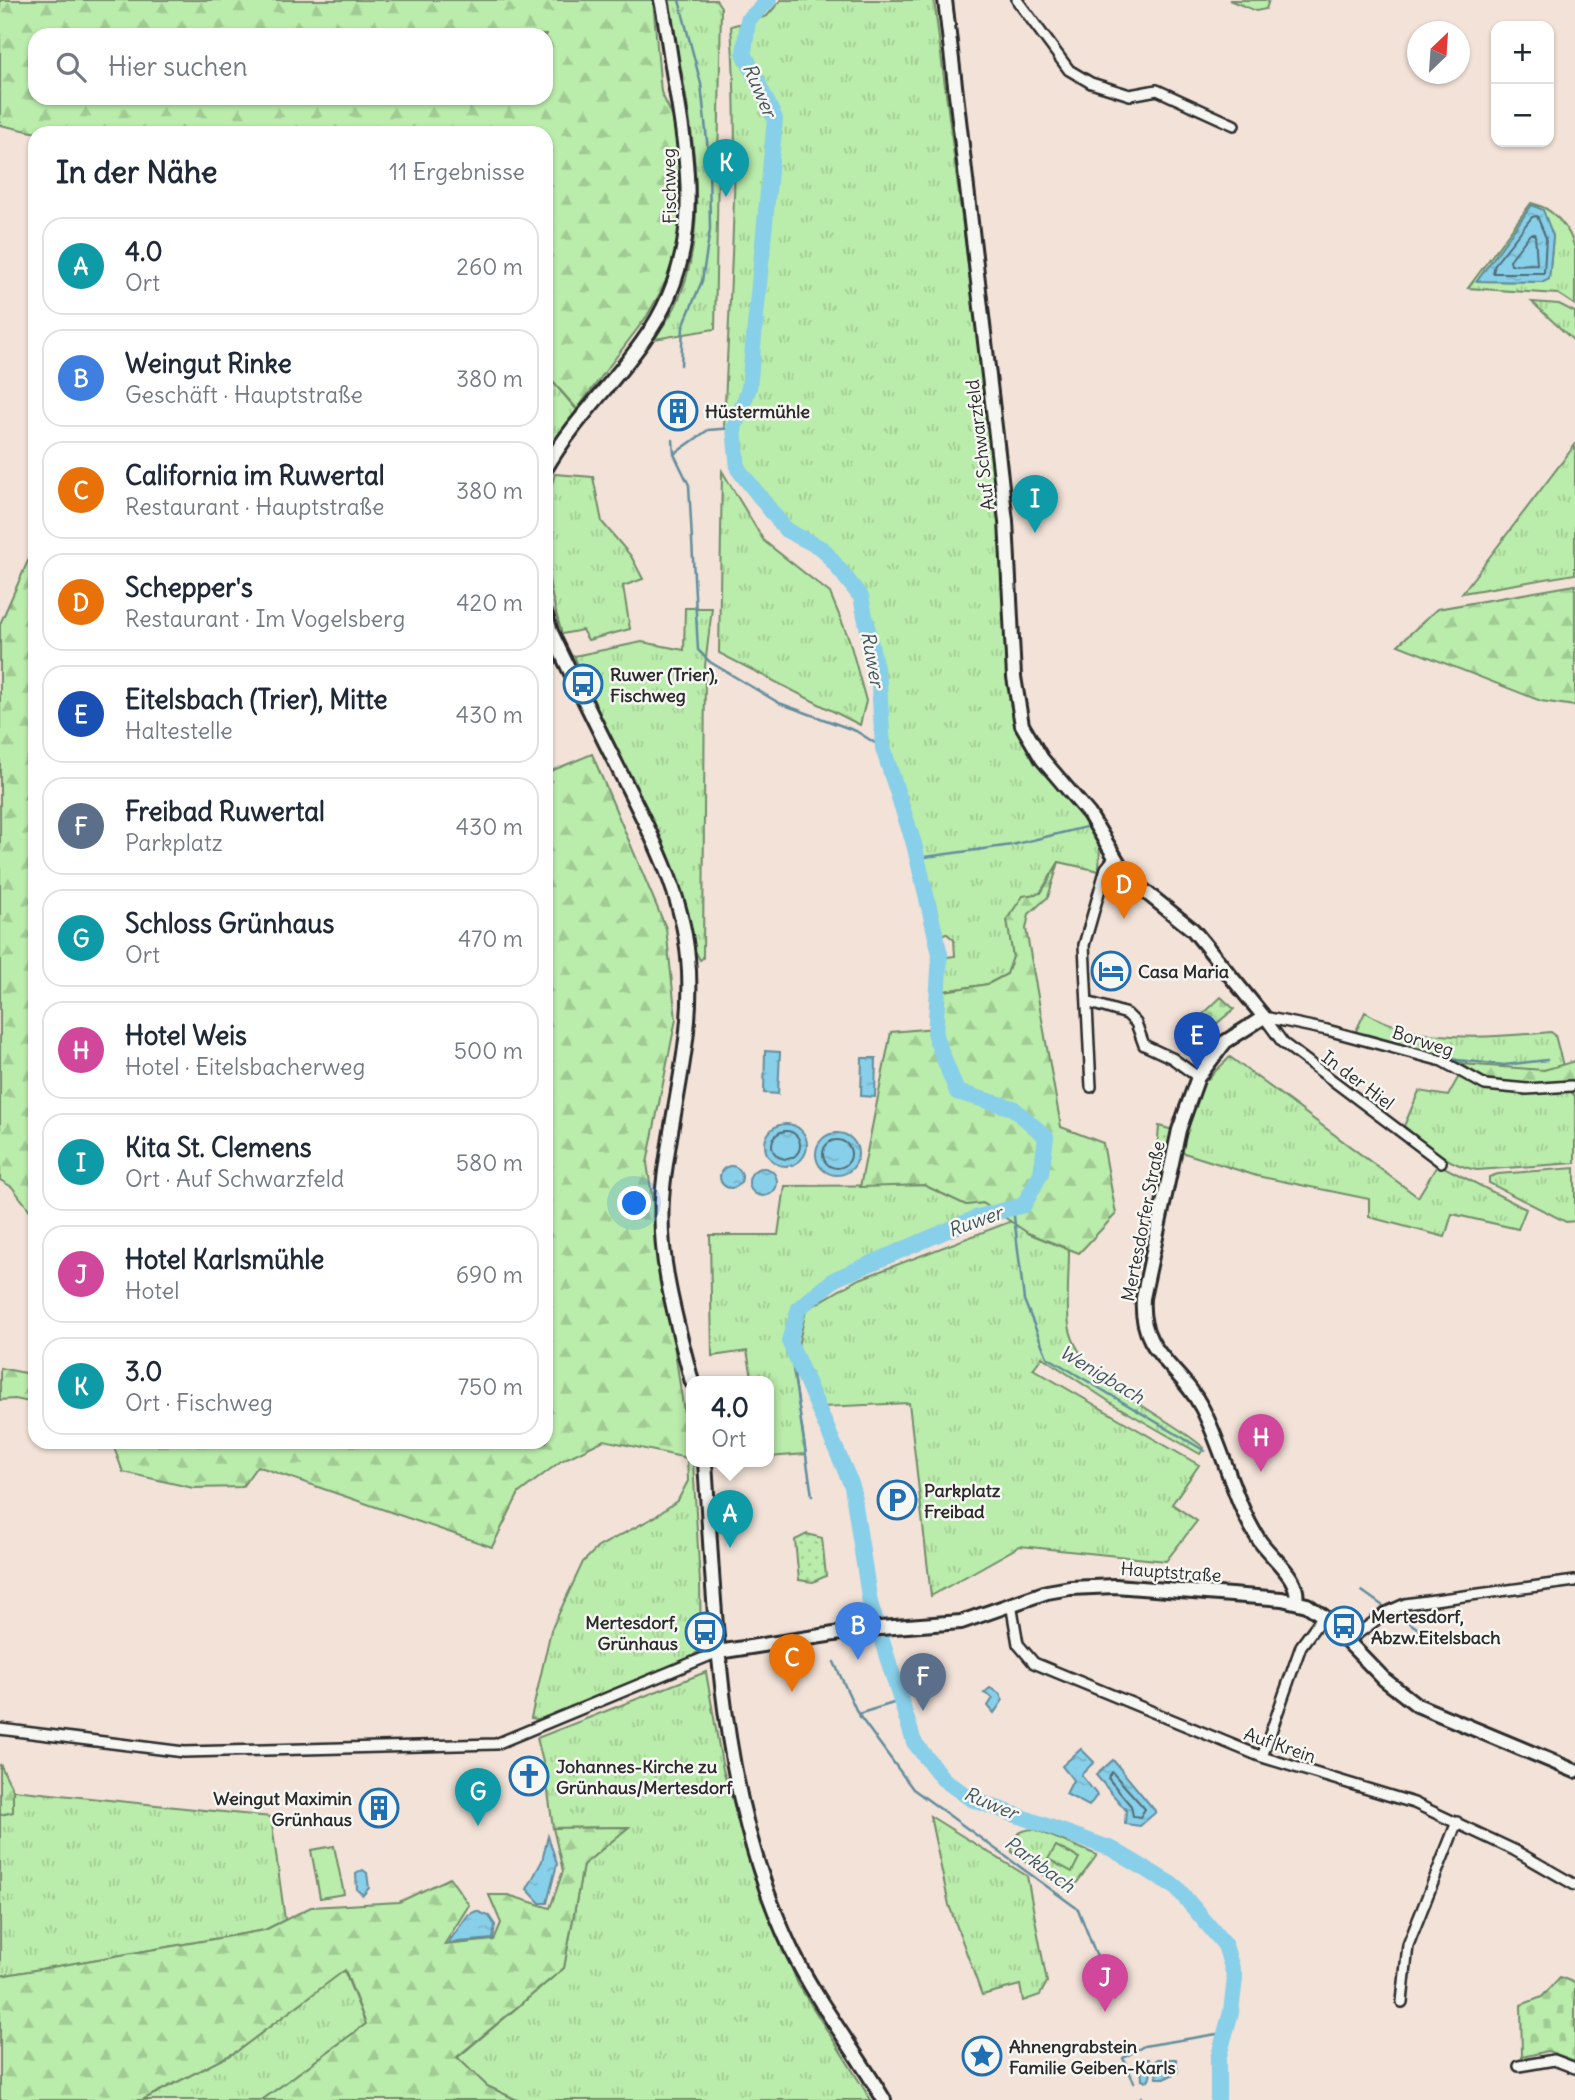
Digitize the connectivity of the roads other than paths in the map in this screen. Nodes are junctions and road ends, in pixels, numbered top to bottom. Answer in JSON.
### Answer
{"nodes":[{"id":1,"x":661,"y":0,"type":"edge"},
{"id":2,"x":945,"y":0,"type":"edge"},
{"id":3,"x":1017,"y":0,"type":"edge"},
{"id":4,"x":1234,"y":125,"type":"dead end"},
{"id":5,"x":553,"y":458,"type":"edge"},
{"id":6,"x":553,"y":636,"type":"edge"},
{"id":7,"x":1114,"y":858,"type":"junction"},
{"id":8,"x":1087,"y":1002,"type":"junction"},
{"id":9,"x":1264,"y":1017,"type":"junction"},
{"id":10,"x":1198,"y":1077,"type":"junction"},
{"id":11,"x":1571,"y":1086,"type":"dead end"},
{"id":12,"x":1091,"y":1087,"type":"dead end"},
{"id":13,"x":1441,"y":1163,"type":"dead end"},
{"id":14,"x":690,"y":1376,"type":"edge"},
{"id":15,"x":705,"y":1467,"type":"edge"},
{"id":16,"x":1575,"y":1581,"type":"edge"},
{"id":17,"x":1296,"y":1602,"type":"junction"},
{"id":18,"x":1011,"y":1603,"type":"junction"},
{"id":19,"x":1323,"y":1616,"type":"junction"},
{"id":20,"x":1349,"y":1641,"type":"junction"},
{"id":21,"x":718,"y":1652,"type":"junction"},
{"id":22,"x":0,"y":1729,"type":"edge"},
{"id":23,"x":1262,"y":1757,"type":"junction"},
{"id":24,"x":1575,"y":1772,"type":"edge"},
{"id":25,"x":1457,"y":1822,"type":"junction"},
{"id":26,"x":1575,"y":1885,"type":"edge"},
{"id":27,"x":1402,"y":2002,"type":"dead end"},
{"id":28,"x":1519,"y":2066,"type":"dead end"},
{"id":29,"x":1575,"y":2068,"type":"edge"},
{"id":30,"x":884,"y":2100,"type":"edge"}],
"edges":[{"from":1,"to":5,"type":"street","name":"Fischweg"},
{"from":2,"to":7,"type":"street","name":"Auf Schwarzfeld"},
{"from":3,"to":4,"type":"street"},
{"from":6,"to":14,"type":"street"},
{"from":7,"to":8,"type":"street"},
{"from":7,"to":9,"type":"street","name":"Auf Schwarzfeld"},
{"from":8,"to":10,"type":"street"},
{"from":8,"to":12,"type":"street"},
{"from":9,"to":10,"type":"street","name":"Mertesdorfer Straße"},
{"from":9,"to":11,"type":"street","name":"Borweg"},
{"from":9,"to":13,"type":"street","name":"In der Hiel"},
{"from":10,"to":17,"type":"street","name":"Mertesdorfer Straße"},
{"from":15,"to":21,"type":"street"},
{"from":16,"to":20,"type":"street"},
{"from":17,"to":18,"type":"street","name":"Hauptstraße"},
{"from":17,"to":19,"type":"street","name":"Hauptstraße"},
{"from":18,"to":21,"type":"street","name":"Hauptstraße"},
{"from":18,"to":23,"type":"street","name":"Auf Krein"},
{"from":19,"to":20,"type":"street","name":"Hauptstraße"},
{"from":19,"to":23,"type":"street"},
{"from":20,"to":24,"type":"street","name":"Hauptstraße"},
{"from":21,"to":22,"type":"street"},
{"from":21,"to":30,"type":"street"},
{"from":23,"to":25,"type":"street","name":"Auf Krein"},
{"from":25,"to":26,"type":"street","name":"Auf Krein"},
{"from":25,"to":27,"type":"street"},
{"from":28,"to":29,"type":"street"}]}
